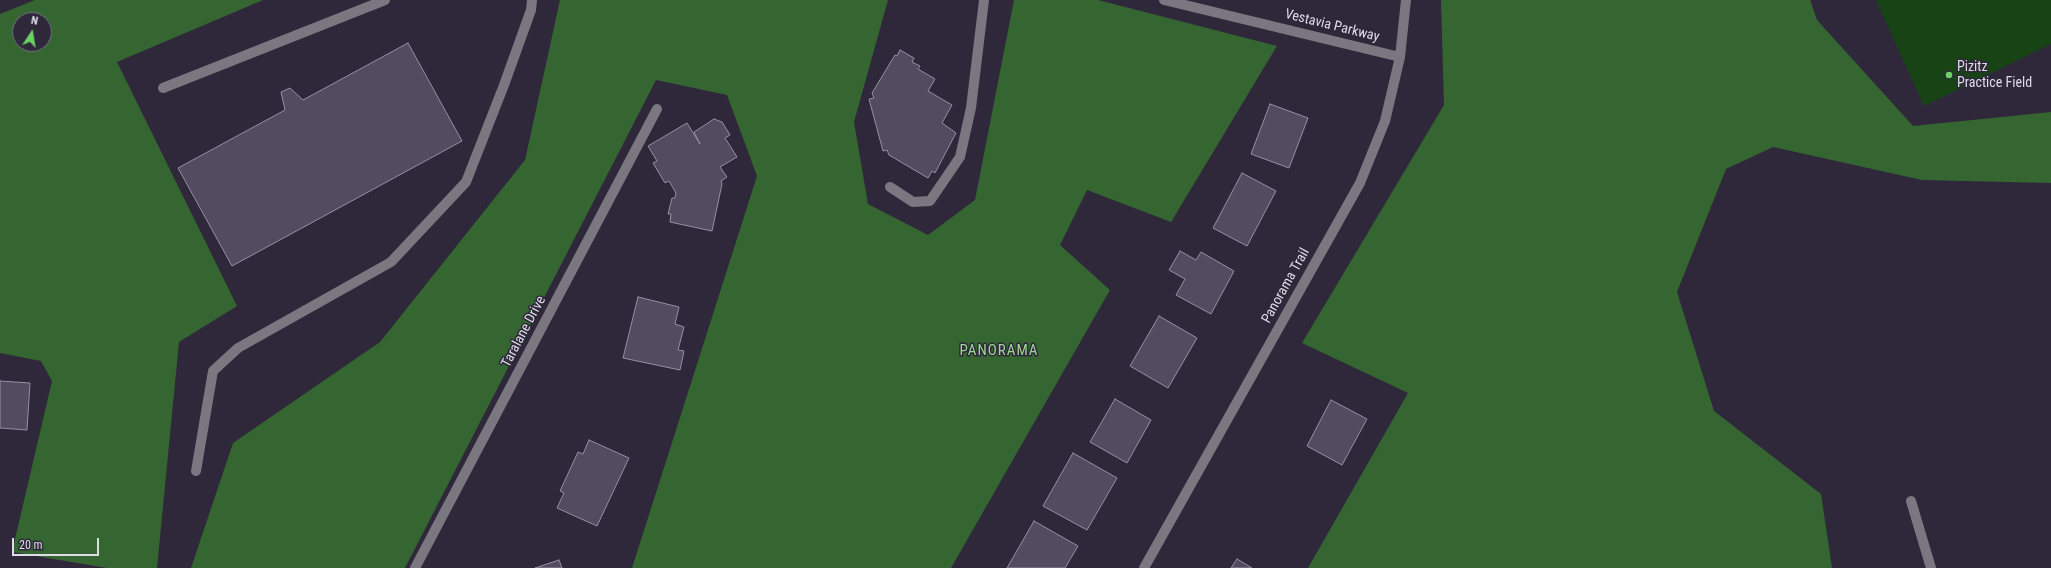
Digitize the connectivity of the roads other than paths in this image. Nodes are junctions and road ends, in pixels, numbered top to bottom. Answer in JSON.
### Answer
{"nodes":[{"id":1,"x":385,"y":0,"type":"edge"},
{"id":2,"x":532,"y":0,"type":"edge"},
{"id":3,"x":984,"y":0,"type":"edge"},
{"id":4,"x":1164,"y":0,"type":"edge"},
{"id":5,"x":1406,"y":0,"type":"edge"},
{"id":6,"x":1400,"y":57,"type":"junction"},
{"id":7,"x":163,"y":88,"type":"dead end"},
{"id":8,"x":657,"y":109,"type":"dead end"},
{"id":9,"x":890,"y":187,"type":"dead end"},
{"id":10,"x":196,"y":471,"type":"dead end"},
{"id":11,"x":1911,"y":502,"type":"dead end"},
{"id":12,"x":415,"y":568,"type":"edge"},
{"id":13,"x":1144,"y":568,"type":"edge"},
{"id":14,"x":1931,"y":568,"type":"edge"}],
"edges":[{"from":1,"to":7,"type":"street"},
{"from":2,"to":10,"type":"street"},
{"from":3,"to":9,"type":"street"},
{"from":4,"to":6,"type":"street","name":"Vestavia Parkway"},
{"from":5,"to":6,"type":"street","name":"Panorama Trail"},
{"from":6,"to":13,"type":"street","name":"Panorama Trail"},
{"from":8,"to":12,"type":"street","name":"Taralane Drive"},
{"from":11,"to":14,"type":"street"}]}
